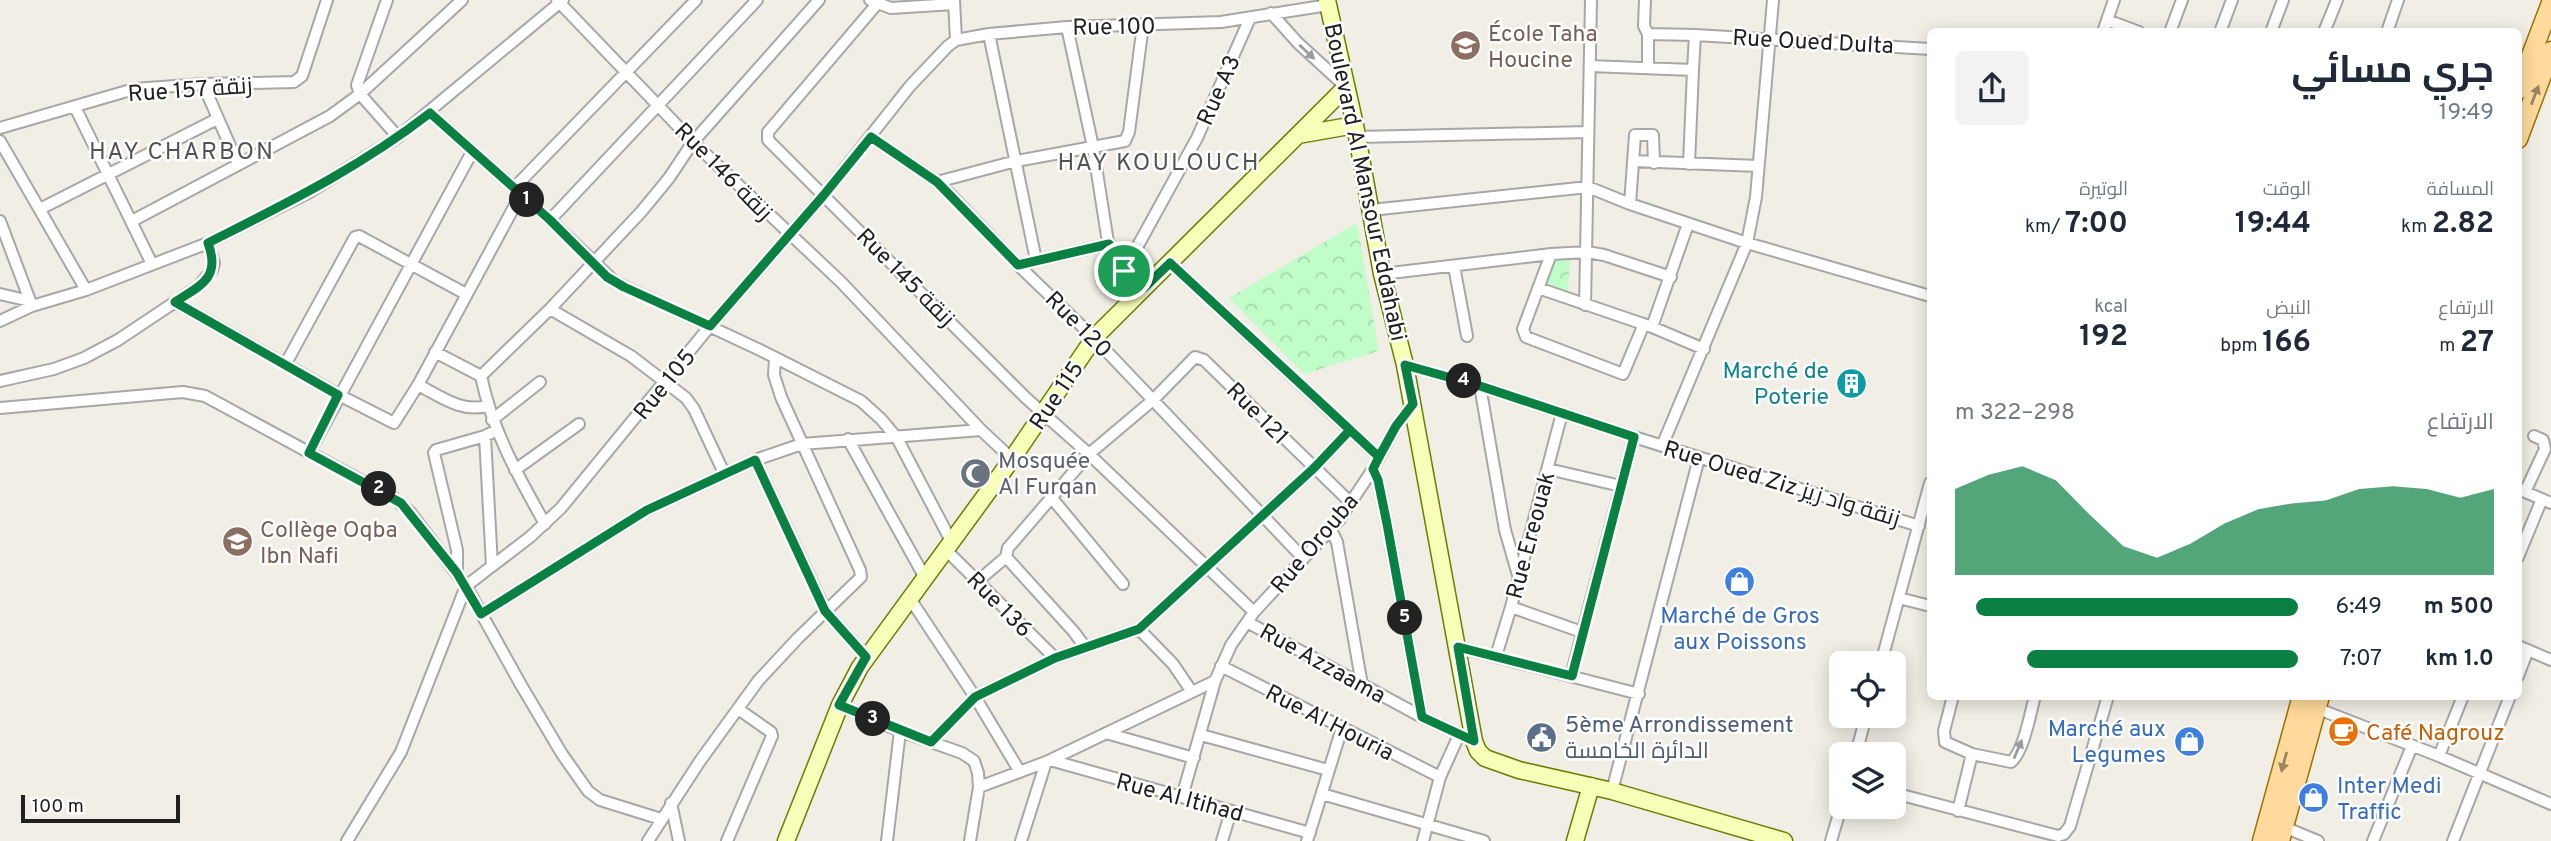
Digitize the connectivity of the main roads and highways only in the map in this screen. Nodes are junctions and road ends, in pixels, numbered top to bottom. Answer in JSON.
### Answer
{"nodes":[{"id":1,"x":1327,"y":2,"type":"edge"},
{"id":2,"x":2551,"y":3,"type":"edge"},
{"id":3,"x":2551,"y":51,"type":"edge"},
{"id":4,"x":2522,"y":79,"type":"edge"},
{"id":5,"x":1346,"y":88,"type":"junction"},
{"id":6,"x":2522,"y":128,"type":"edge"},
{"id":7,"x":1356,"y":131,"type":"junction"},
{"id":8,"x":1298,"y":135,"type":"junction"},
{"id":9,"x":2301,"y":700,"type":"edge"},
{"id":10,"x":2318,"y":702,"type":"edge"},
{"id":11,"x":1591,"y":786,"type":"junction"},
{"id":12,"x":2282,"y":834,"type":"edge"},
{"id":13,"x":786,"y":841,"type":"edge"},
{"id":14,"x":1575,"y":841,"type":"edge"},
{"id":15,"x":1784,"y":841,"type":"edge"},
{"id":16,"x":2262,"y":841,"type":"edge"}],
"edges":[{"from":1,"to":5,"type":"main road","name":"Boulevard Al Mansour Eddahabi"},
{"from":2,"to":4,"type":"main road"},
{"from":6,"to":3,"type":"main road","one_way":true},
{"from":5,"to":7,"type":"main road","name":"Boulevard Al Mansour Eddahabi"},
{"from":5,"to":8,"type":"main road","name":"Rue 115"},
{"from":7,"to":8,"type":"main road"},
{"from":7,"to":11,"type":"main road","name":"Boulevard Al Mansour Eddahabi"},
{"from":8,"to":13,"type":"main road","name":"Rue 115"},
{"from":9,"to":16,"type":"main road","one_way":true},
{"from":10,"to":12,"type":"main road"},
{"from":11,"to":14,"type":"main road"},
{"from":11,"to":15,"type":"main road"}]}
